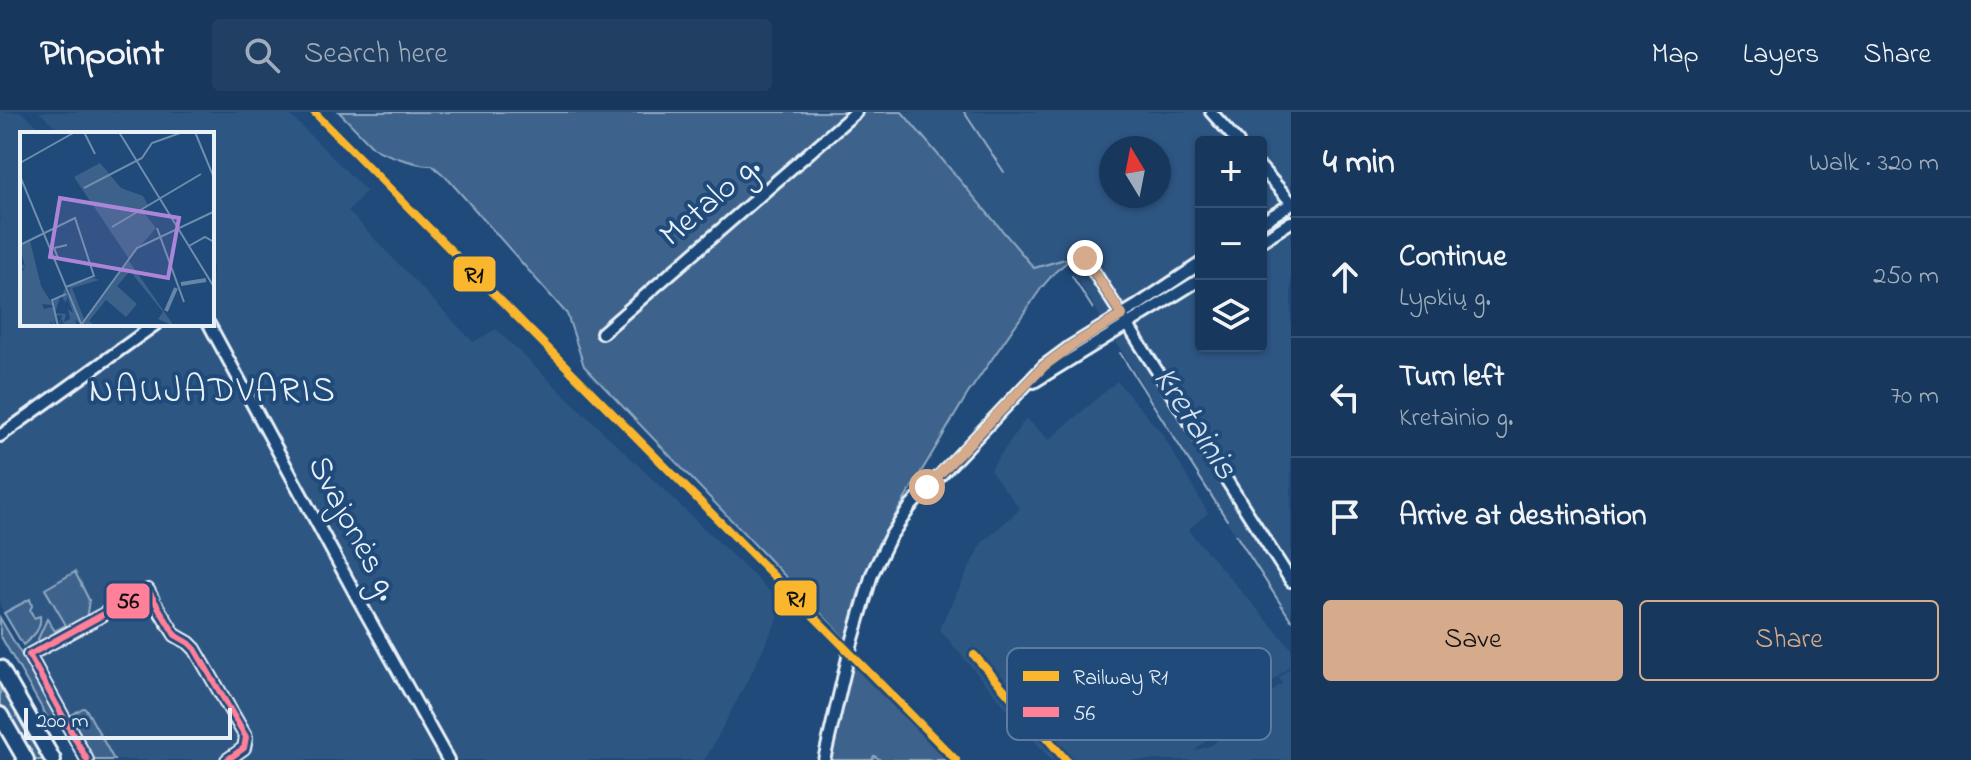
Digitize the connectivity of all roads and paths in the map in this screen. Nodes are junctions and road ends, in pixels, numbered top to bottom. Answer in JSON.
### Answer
{"nodes":[{"id":1,"x":856,"y":112,"type":"edge"},
{"id":2,"x":1211,"y":112,"type":"edge"},
{"id":3,"x":1233,"y":136,"type":"edge"},
{"id":4,"x":1267,"y":175,"type":"edge"},
{"id":5,"x":1291,"y":203,"type":"edge"},
{"id":6,"x":1267,"y":219,"type":"edge"},
{"id":7,"x":1291,"y":222,"type":"edge"},
{"id":8,"x":1267,"y":237,"type":"edge"},
{"id":9,"x":1085,"y":258,"type":"dead end"},
{"id":10,"x":1195,"y":268,"type":"edge"},
{"id":11,"x":1199,"y":280,"type":"edge"},
{"id":12,"x":1125,"y":320,"type":"junction"},
{"id":13,"x":153,"y":326,"type":"edge"},
{"id":14,"x":210,"y":326,"type":"edge"},
{"id":15,"x":602,"y":333,"type":"dead end"},
{"id":16,"x":0,"y":436,"type":"edge"},
{"id":17,"x":1291,"y":581,"type":"edge"},
{"id":18,"x":0,"y":668,"type":"edge"},
{"id":19,"x":0,"y":715,"type":"edge"},
{"id":20,"x":26,"y":760,"type":"edge"},
{"id":21,"x":53,"y":760,"type":"edge"},
{"id":22,"x":87,"y":760,"type":"edge"},
{"id":23,"x":227,"y":760,"type":"edge"},
{"id":24,"x":448,"y":760,"type":"edge"},
{"id":25,"x":824,"y":760,"type":"edge"}],
"edges":[{"from":1,"to":15,"type":"street","name":"Metalo g."},
{"from":2,"to":3,"type":"street"},
{"from":4,"to":5,"type":"street"},
{"from":5,"to":6,"type":"street"},
{"from":7,"to":8,"type":"street"},
{"from":9,"to":12,"type":"street"},
{"from":10,"to":12,"type":"street"},
{"from":11,"to":12,"type":"street"},
{"from":12,"to":17,"type":"street"},
{"from":12,"to":25,"type":"street"},
{"from":13,"to":16,"type":"street"},
{"from":14,"to":24,"type":"street","name":"Svajonės g."},
{"from":18,"to":21,"type":"main road"},
{"from":19,"to":20,"type":"main road"},
{"from":22,"to":23,"type":"street"}]}
